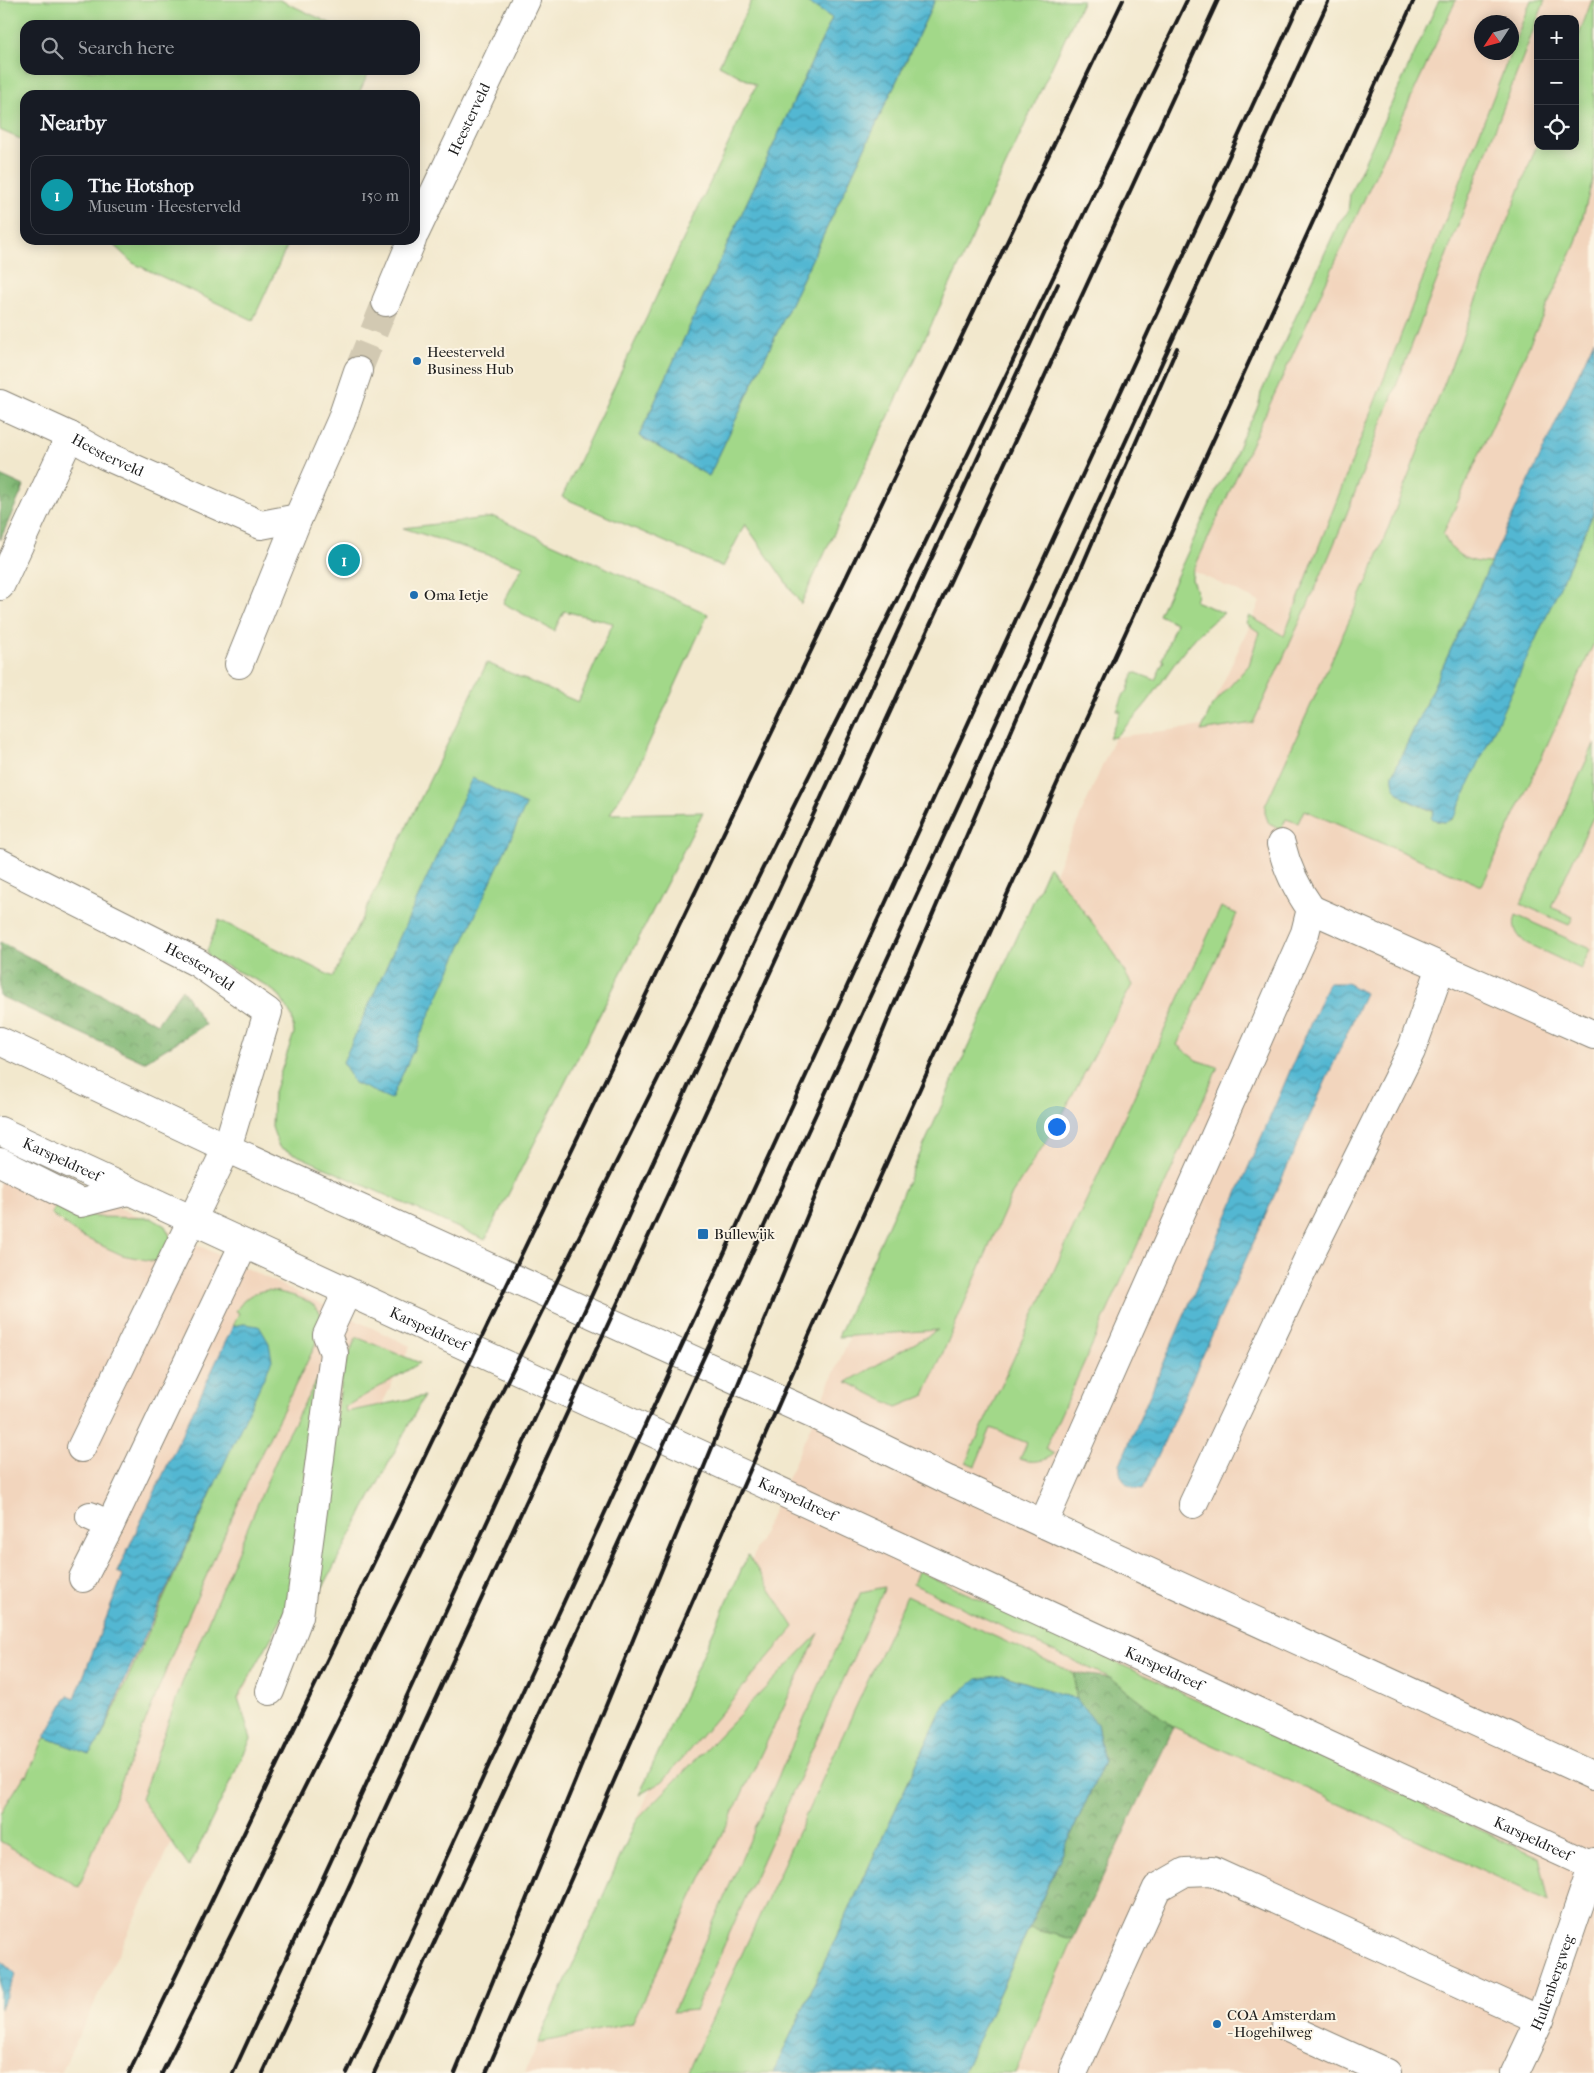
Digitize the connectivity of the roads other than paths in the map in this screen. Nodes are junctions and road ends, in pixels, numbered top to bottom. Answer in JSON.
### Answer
{"nodes":[{"id":1,"x":521,"y":2,"type":"edge"},
{"id":2,"x":420,"y":222,"type":"edge"},
{"id":3,"x":410,"y":245,"type":"edge"},
{"id":4,"x":386,"y":302,"type":"tunnel mouth"},
{"id":5,"x":358,"y":371,"type":"tunnel mouth"},
{"id":6,"x":0,"y":404,"type":"edge"},
{"id":7,"x":70,"y":436,"type":"junction"},
{"id":8,"x":298,"y":518,"type":"junction"},
{"id":9,"x":0,"y":586,"type":"edge"},
{"id":10,"x":239,"y":664,"type":"dead end"},
{"id":11,"x":1281,"y":844,"type":"dead end"},
{"id":12,"x":0,"y":863,"type":"edge"},
{"id":13,"x":1311,"y":909,"type":"junction"},
{"id":14,"x":1442,"y":967,"type":"junction"},
{"id":15,"x":1594,"y":1035,"type":"edge"},
{"id":16,"x":0,"y":1041,"type":"edge"},
{"id":17,"x":0,"y":1131,"type":"edge"},
{"id":18,"x":228,"y":1148,"type":"junction"},
{"id":19,"x":0,"y":1162,"type":"edge"},
{"id":20,"x":128,"y":1190,"type":"junction"},
{"id":21,"x":193,"y":1221,"type":"junction"},
{"id":22,"x":244,"y":1244,"type":"junction"},
{"id":23,"x":347,"y":1292,"type":"junction"},
{"id":24,"x":81,"y":1448,"type":"dead end"},
{"id":25,"x":1193,"y":1504,"type":"dead end"},
{"id":26,"x":1043,"y":1524,"type":"junction"},
{"id":27,"x":83,"y":1578,"type":"dead end"},
{"id":28,"x":270,"y":1691,"type":"dead end"},
{"id":29,"x":1594,"y":1776,"type":"edge"},
{"id":30,"x":1593,"y":1865,"type":"edge"},
{"id":31,"x":1540,"y":2020,"type":"junction"},
{"id":32,"x":1286,"y":2027,"type":"dead end"},
{"id":33,"x":1073,"y":2073,"type":"edge"},
{"id":34,"x":1387,"y":2073,"type":"edge"},
{"id":35,"x":1515,"y":2073,"type":"edge"}],
"edges":[{"from":1,"to":2,"type":"main road","name":"Heesterveld"},
{"from":3,"to":4,"type":"main road"},
{"from":5,"to":8,"type":"main road"},
{"from":6,"to":7,"type":"main road"},
{"from":7,"to":8,"type":"main road","name":"Heesterveld"},
{"from":7,"to":9,"type":"main road","name":"Heesterveld"},
{"from":8,"to":10,"type":"main road"},
{"from":11,"to":13,"type":"main road"},
{"from":12,"to":18,"type":"main road","name":"Heesterveld"},
{"from":13,"to":14,"type":"main road"},
{"from":13,"to":26,"type":"main road"},
{"from":14,"to":15,"type":"main road"},
{"from":14,"to":25,"type":"main road"},
{"from":16,"to":18,"type":"main road"},
{"from":17,"to":20,"type":"main road","name":"Karspeldreef"},
{"from":18,"to":21,"type":"main road"},
{"from":18,"to":26,"type":"main road"},
{"from":19,"to":20,"type":"main road"},
{"from":20,"to":21,"type":"main road","name":"Karspeldreef"},
{"from":21,"to":22,"type":"main road","name":"Karspeldreef"},
{"from":21,"to":24,"type":"main road"},
{"from":22,"to":23,"type":"main road","name":"Karspeldreef"},
{"from":22,"to":27,"type":"main road"},
{"from":23,"to":28,"type":"main road"},
{"from":23,"to":30,"type":"main road","name":"Karspeldreef"},
{"from":26,"to":29,"type":"main road"},
{"from":30,"to":31,"type":"main road","name":"Hullenbergweg"},
{"from":31,"to":33,"type":"main road"},
{"from":31,"to":35,"type":"main road","name":"Hullenbergweg"},
{"from":32,"to":34,"type":"main road"}]}
